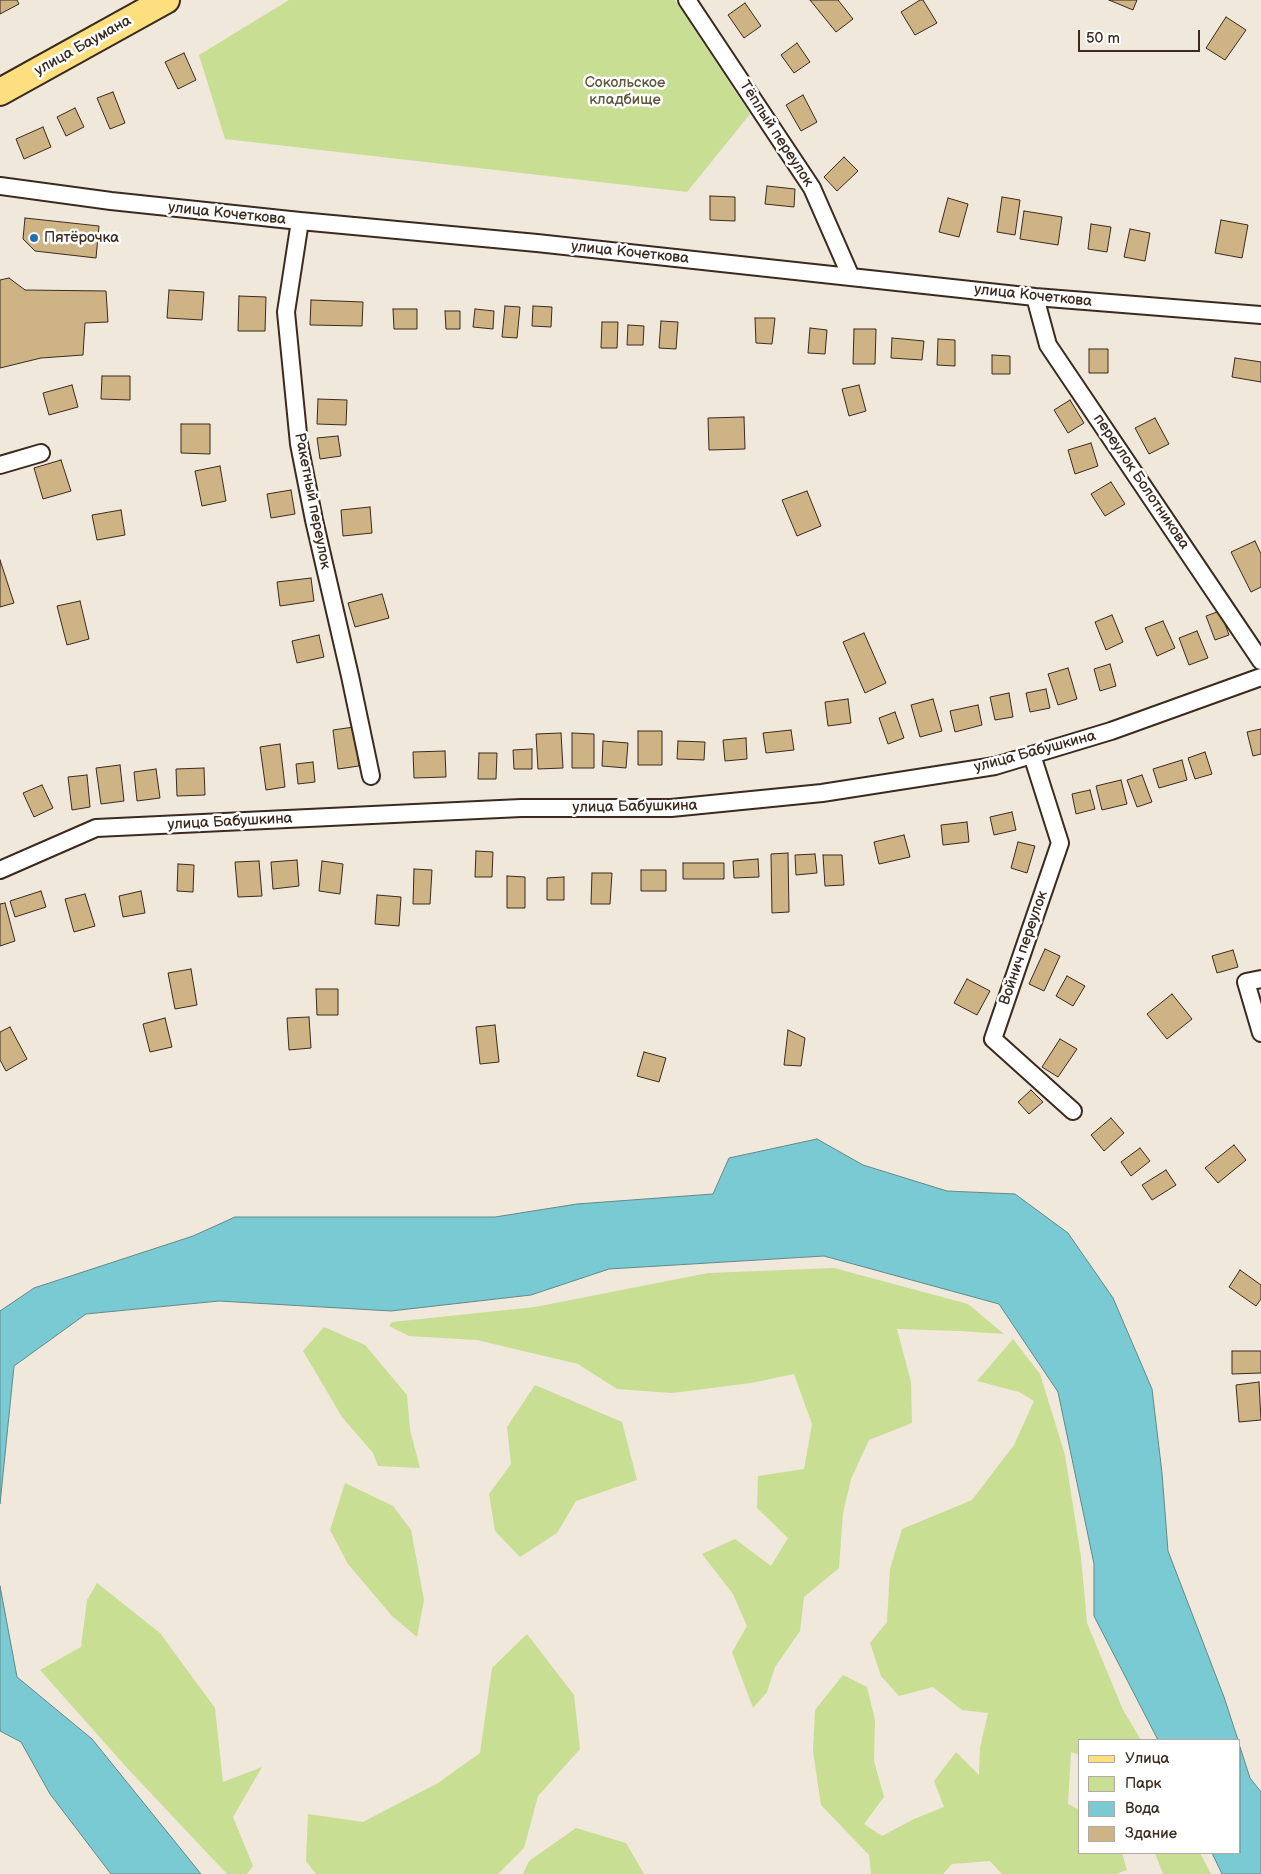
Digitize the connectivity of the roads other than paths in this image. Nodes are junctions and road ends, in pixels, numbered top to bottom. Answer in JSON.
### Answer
{"nodes":[{"id":1,"x":166,"y":0,"type":"edge"},
{"id":2,"x":687,"y":0,"type":"edge"},
{"id":3,"x":0,"y":92,"type":"edge"},
{"id":4,"x":0,"y":186,"type":"edge"},
{"id":5,"x":300,"y":222,"type":"junction"},
{"id":6,"x":851,"y":276,"type":"junction"},
{"id":7,"x":1035,"y":297,"type":"junction"},
{"id":8,"x":1261,"y":315,"type":"edge"},
{"id":9,"x":41,"y":453,"type":"dead end"},
{"id":10,"x":0,"y":465,"type":"edge"},
{"id":11,"x":1261,"y":661,"type":"edge"},
{"id":12,"x":1261,"y":677,"type":"edge"},
{"id":13,"x":1032,"y":755,"type":"junction"},
{"id":14,"x":371,"y":776,"type":"dead end"},
{"id":15,"x":0,"y":870,"type":"edge"},
{"id":16,"x":1261,"y":979,"type":"edge"},
{"id":17,"x":1261,"y":1033,"type":"edge"},
{"id":18,"x":1073,"y":1112,"type":"dead end"}],
"edges":[{"from":1,"to":3,"type":"main road","name":"улица Баумана"},
{"from":2,"to":6,"type":"street","name":"Тёплый переулок"},
{"from":4,"to":5,"type":"street","name":"улица Кочеткова"},
{"from":5,"to":6,"type":"street","name":"улица Кочеткова"},
{"from":5,"to":14,"type":"street","name":"Ракетный переулок"},
{"from":6,"to":7,"type":"street","name":"улица Кочеткова"},
{"from":7,"to":8,"type":"street","name":"улица Кочеткова"},
{"from":7,"to":11,"type":"street","name":"переулок Болотникова"},
{"from":9,"to":10,"type":"street"},
{"from":12,"to":13,"type":"street","name":"улица Бабушкина"},
{"from":13,"to":15,"type":"street","name":"улица Бабушкина"},
{"from":13,"to":18,"type":"street","name":"Войнич переулок"},
{"from":16,"to":17,"type":"street"}]}
